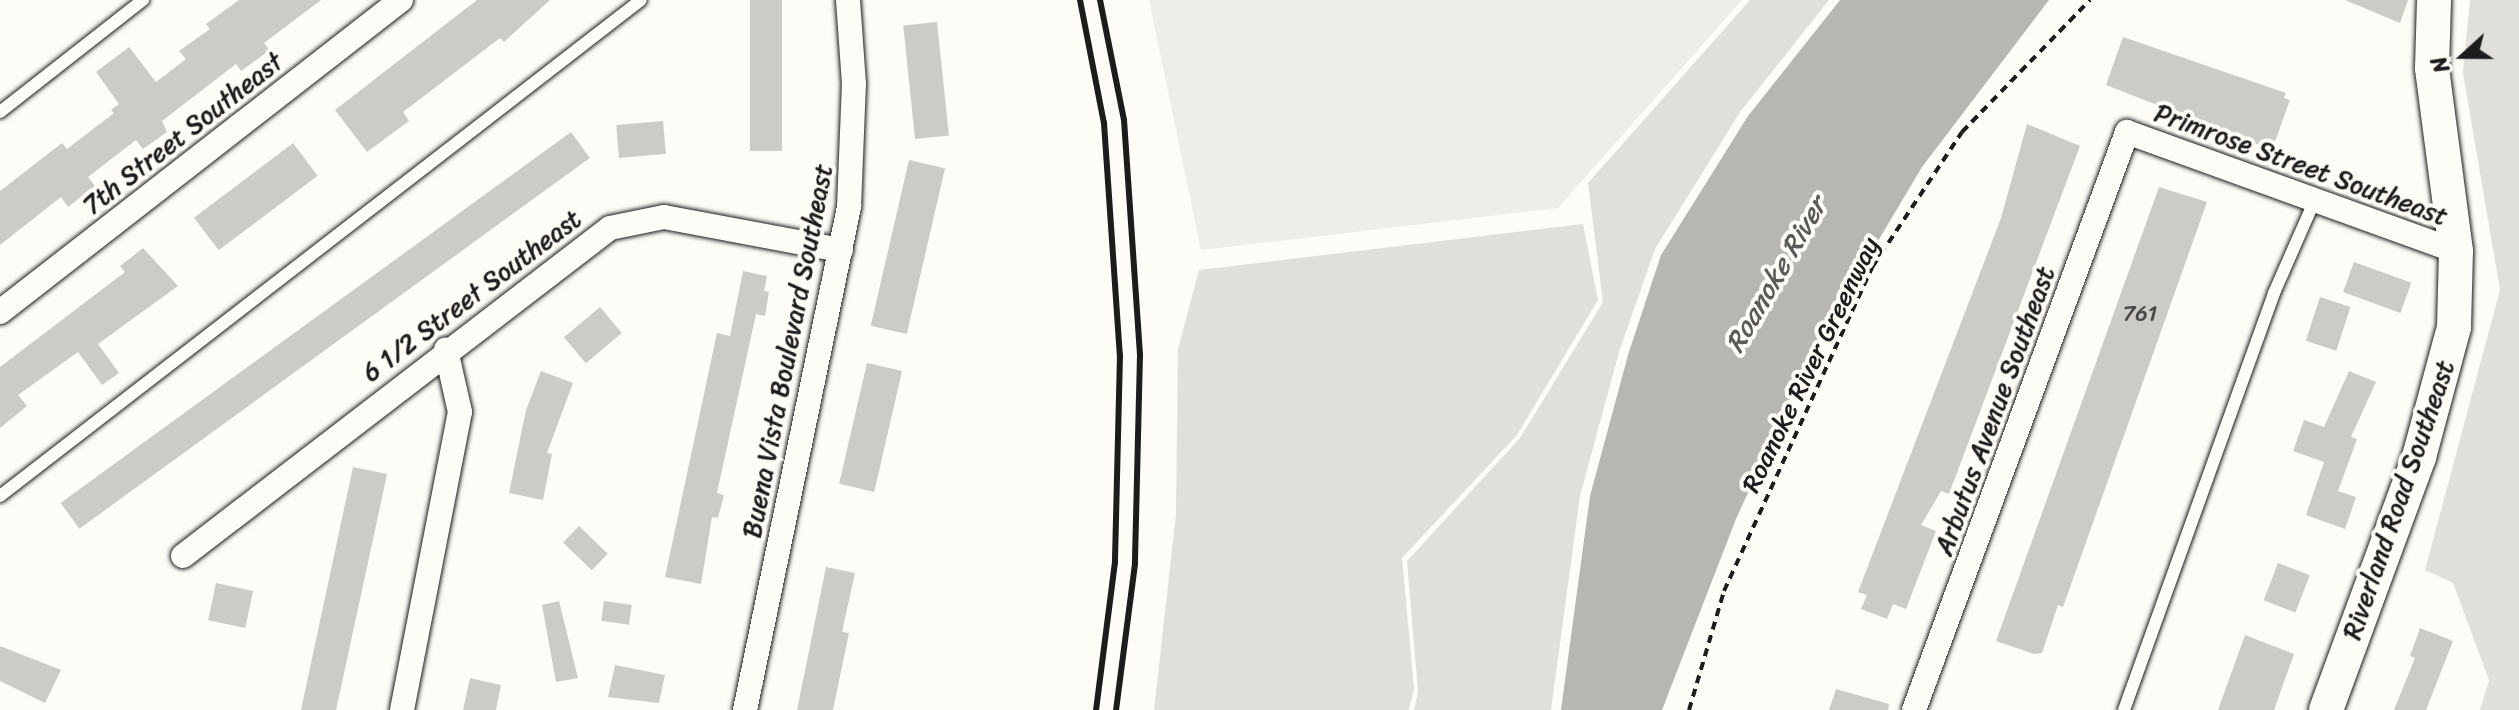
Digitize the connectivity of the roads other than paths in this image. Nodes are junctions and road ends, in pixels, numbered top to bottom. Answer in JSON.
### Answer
{"nodes":[{"id":1,"x":143,"y":0,"type":"edge"},
{"id":2,"x":641,"y":0,"type":"edge"},
{"id":3,"x":848,"y":0,"type":"edge"},
{"id":4,"x":2434,"y":0,"type":"edge"},
{"id":5,"x":393,"y":2,"type":"edge"},
{"id":6,"x":0,"y":112,"type":"edge"},
{"id":7,"x":2127,"y":132,"type":"joint"},
{"id":8,"x":2314,"y":202,"type":"junction"},
{"id":9,"x":841,"y":250,"type":"junction"},
{"id":10,"x":2456,"y":251,"type":"junction"},
{"id":11,"x":0,"y":312,"type":"edge"},
{"id":12,"x":446,"y":350,"type":"junction"},
{"id":13,"x":0,"y":496,"type":"edge"},
{"id":14,"x":183,"y":556,"type":"dead end"},
{"id":15,"x":402,"y":710,"type":"edge"},
{"id":16,"x":745,"y":710,"type":"edge"},
{"id":17,"x":1914,"y":710,"type":"edge"},
{"id":18,"x":2124,"y":710,"type":"edge"},
{"id":19,"x":2326,"y":710,"type":"edge"}],
"edges":[{"from":1,"to":6,"type":"lane"},
{"from":2,"to":13,"type":"lane"},
{"from":3,"to":9,"type":"street","name":"Buena Vista Boulevard Southeast"},
{"from":4,"to":10,"type":"main road","name":"Riverland Road Southeast"},
{"from":5,"to":11,"type":"street","name":"7th Street Southeast"},
{"from":7,"to":8,"type":"street","name":"Primrose Street Southeast"},
{"from":7,"to":17,"type":"street","name":"Arbutus Avenue Southeast"},
{"from":8,"to":10,"type":"street","name":"Primrose Street Southeast"},
{"from":8,"to":18,"type":"lane"},
{"from":9,"to":12,"type":"street","name":"6 1/2 Street Southeast"},
{"from":9,"to":16,"type":"street","name":"Buena Vista Boulevard Southeast"},
{"from":10,"to":19,"type":"main road","name":"Riverland Road Southeast"},
{"from":12,"to":14,"type":"street","name":"6 1/2 Street Southeast"},
{"from":12,"to":15,"type":"street"}]}
